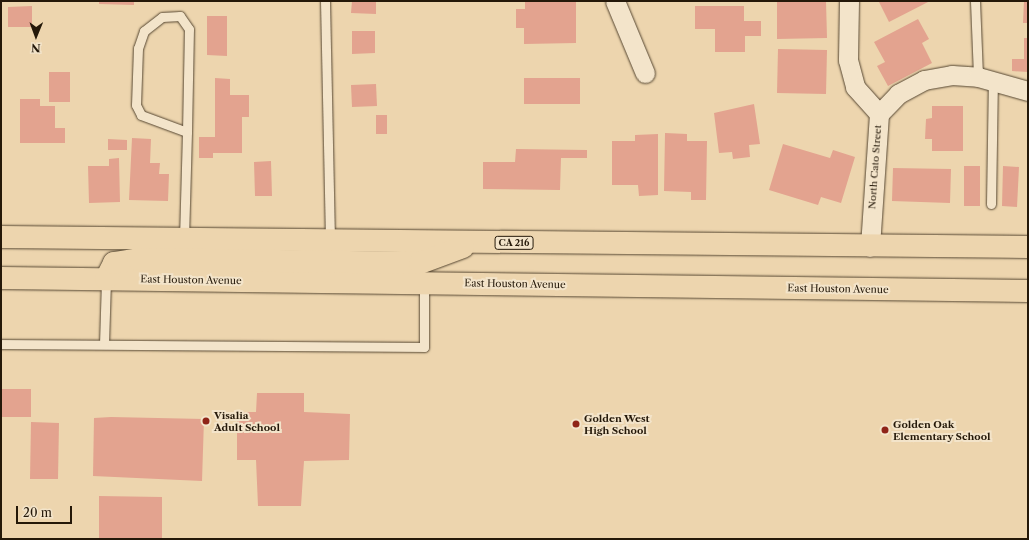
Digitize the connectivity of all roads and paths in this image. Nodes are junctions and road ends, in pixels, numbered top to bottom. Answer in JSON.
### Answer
{"nodes":[{"id":1,"x":325,"y":1,"type":"edge"},
{"id":2,"x":615,"y":1,"type":"edge"},
{"id":3,"x":849,"y":1,"type":"edge"},
{"id":4,"x":975,"y":1,"type":"edge"},
{"id":5,"x":645,"y":72,"type":"dead end"},
{"id":6,"x":985,"y":80,"type":"junction"},
{"id":7,"x":1028,"y":90,"type":"edge"},
{"id":8,"x":879,"y":114,"type":"junction"},
{"id":9,"x":188,"y":132,"type":"junction"},
{"id":10,"x":991,"y":204,"type":"dead end"},
{"id":11,"x":1,"y":236,"type":"edge"},
{"id":12,"x":184,"y":239,"type":"junction"},
{"id":13,"x":330,"y":241,"type":"junction"},
{"id":14,"x":475,"y":242,"type":"junction"},
{"id":15,"x":870,"y":247,"type":"junction"},
{"id":16,"x":1028,"y":247,"type":"edge"},
{"id":17,"x":1,"y":278,"type":"edge"},
{"id":18,"x":106,"y":279,"type":"junction"},
{"id":19,"x":424,"y":283,"type":"junction"},
{"id":20,"x":1028,"y":291,"type":"edge"},
{"id":21,"x":1,"y":344,"type":"edge"},
{"id":22,"x":104,"y":344,"type":"junction"}],
"edges":[{"from":1,"to":13,"type":"lane"},
{"from":2,"to":5,"type":"street"},
{"from":3,"to":8,"type":"street","name":"North Cato Street"},
{"from":4,"to":6,"type":"lane"},
{"from":6,"to":7,"type":"street"},
{"from":6,"to":8,"type":"street"},
{"from":6,"to":10,"type":"lane"},
{"from":8,"to":15,"type":"street","name":"North Cato Street"},
{"from":9,"to":9,"type":"lane"},
{"from":9,"to":12,"type":"lane"},
{"from":11,"to":12,"type":"main road","number":"CA 216"},
{"from":12,"to":13,"type":"main road","number":"CA 216"},
{"from":13,"to":14,"type":"main road","number":"CA 216"},
{"from":14,"to":15,"type":"main road","number":"CA 216"},
{"from":14,"to":18,"type":"main road"},
{"from":15,"to":16,"type":"main road","number":"CA 216"},
{"from":17,"to":18,"type":"main road","name":"East Houston Avenue"},
{"from":18,"to":19,"type":"main road","name":"East Houston Avenue"},
{"from":18,"to":22,"type":"lane"},
{"from":19,"to":20,"type":"main road","name":"East Houston Avenue"},
{"from":19,"to":22,"type":"lane"},
{"from":21,"to":22,"type":"lane"}]}
